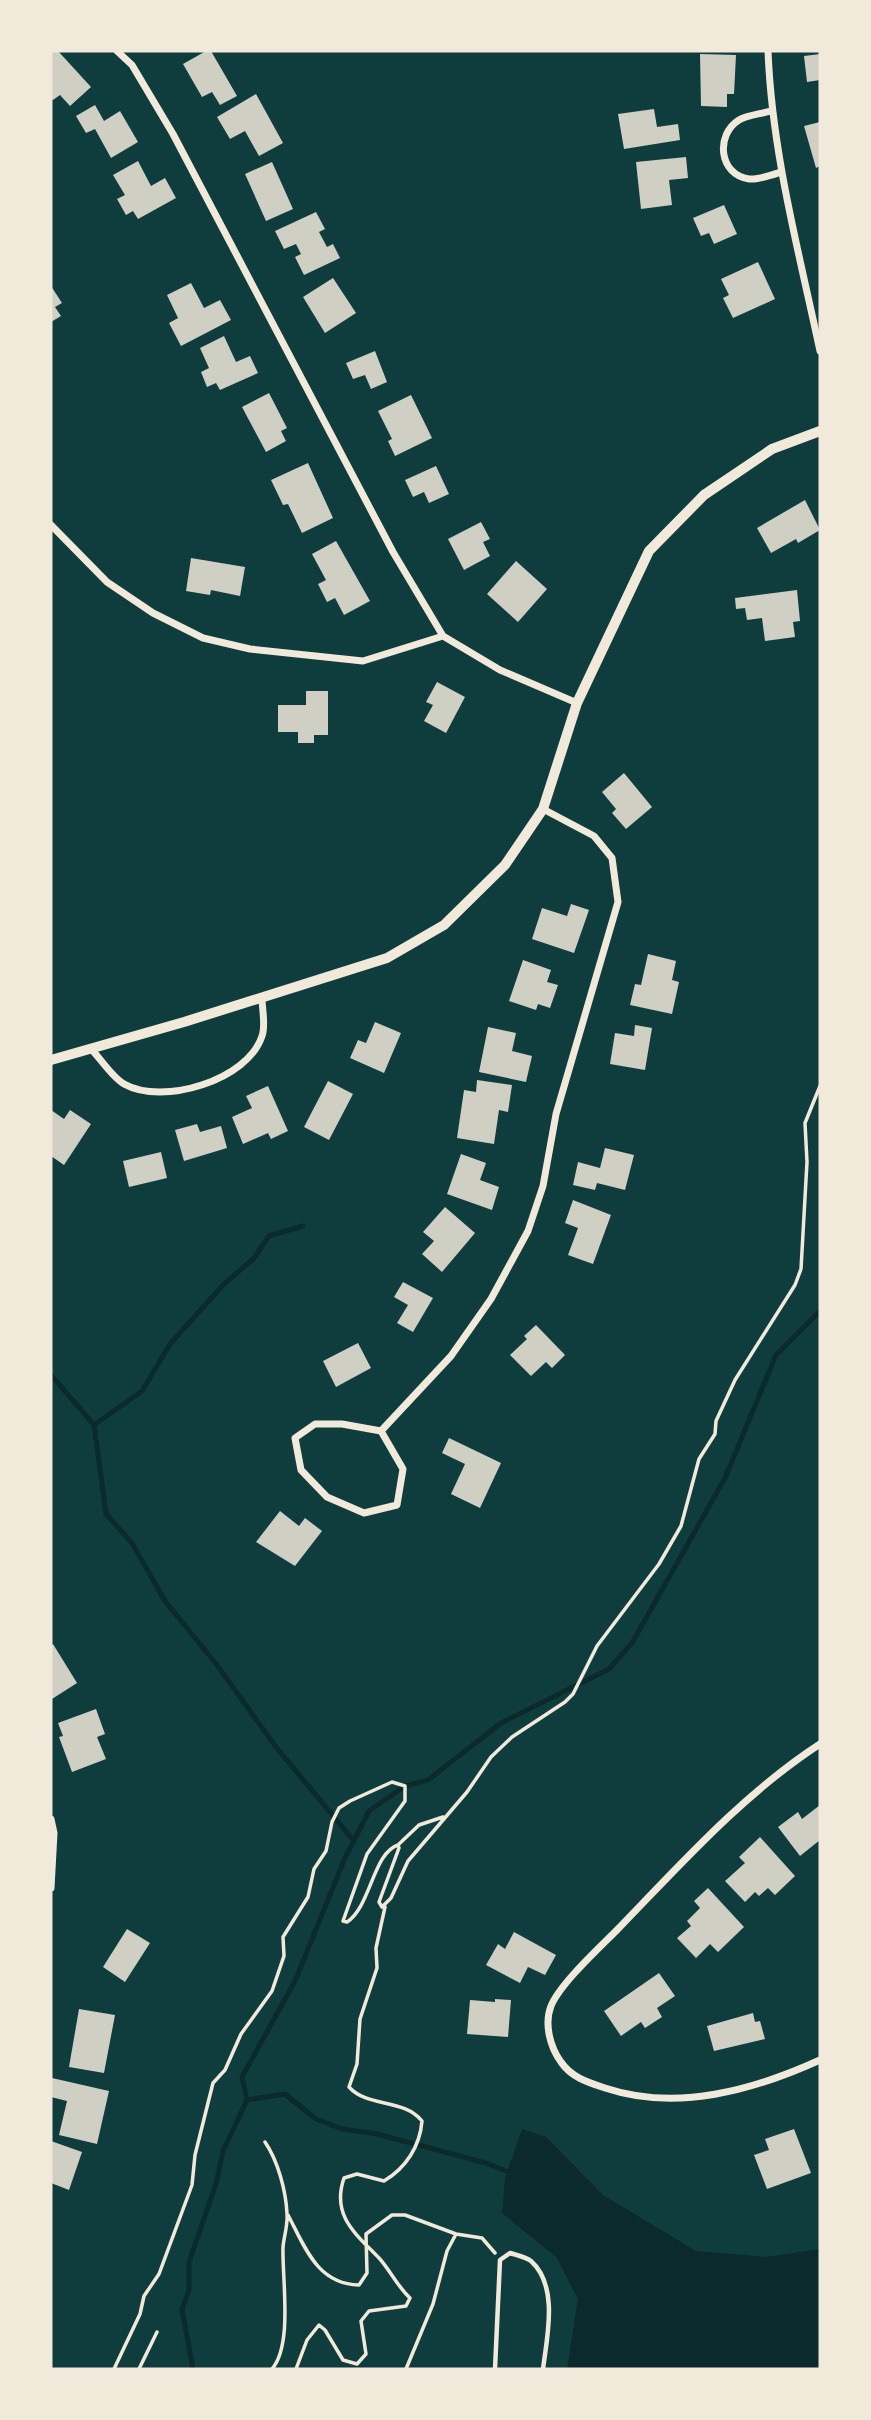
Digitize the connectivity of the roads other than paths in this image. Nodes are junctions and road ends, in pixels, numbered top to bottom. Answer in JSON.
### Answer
{"nodes":[{"id":1,"x":117,"y":51,"type":"edge"},
{"id":2,"x":768,"y":51,"type":"edge"},
{"id":3,"x":771,"y":111,"type":"junction"},
{"id":4,"x":781,"y":173,"type":"junction"},
{"id":5,"x":820,"y":351,"type":"edge"},
{"id":6,"x":820,"y":431,"type":"edge"},
{"id":7,"x":51,"y":525,"type":"edge"},
{"id":8,"x":443,"y":636,"type":"junction"},
{"id":9,"x":577,"y":702,"type":"junction"},
{"id":10,"x":543,"y":809,"type":"junction"},
{"id":11,"x":262,"y":998,"type":"junction"},
{"id":12,"x":91,"y":1049,"type":"junction"},
{"id":13,"x":51,"y":1060,"type":"edge"},
{"id":14,"x":381,"y":1431,"type":"junction"},
{"id":15,"x":820,"y":1744,"type":"edge"},
{"id":16,"x":51,"y":1819,"type":"edge"},
{"id":17,"x":51,"y":1888,"type":"edge"},
{"id":18,"x":820,"y":2060,"type":"edge"},
{"id":19,"x":495,"y":2369,"type":"edge"},
{"id":20,"x":543,"y":2369,"type":"edge"}],
"edges":[{"from":1,"to":8,"type":"street"},
{"from":2,"to":3,"type":"street"},
{"from":3,"to":4,"type":"street"},
{"from":3,"to":4,"type":"street"},
{"from":4,"to":5,"type":"street"},
{"from":6,"to":9,"type":"street"},
{"from":7,"to":8,"type":"street"},
{"from":8,"to":9,"type":"street"},
{"from":9,"to":10,"type":"street"},
{"from":10,"to":11,"type":"street"},
{"from":10,"to":14,"type":"street"},
{"from":11,"to":12,"type":"street"},
{"from":11,"to":12,"type":"street"},
{"from":12,"to":13,"type":"street"},
{"from":14,"to":14,"type":"street"},
{"from":15,"to":18,"type":"street"},
{"from":16,"to":17,"type":"street"},
{"from":19,"to":20,"type":"lane"}]}
